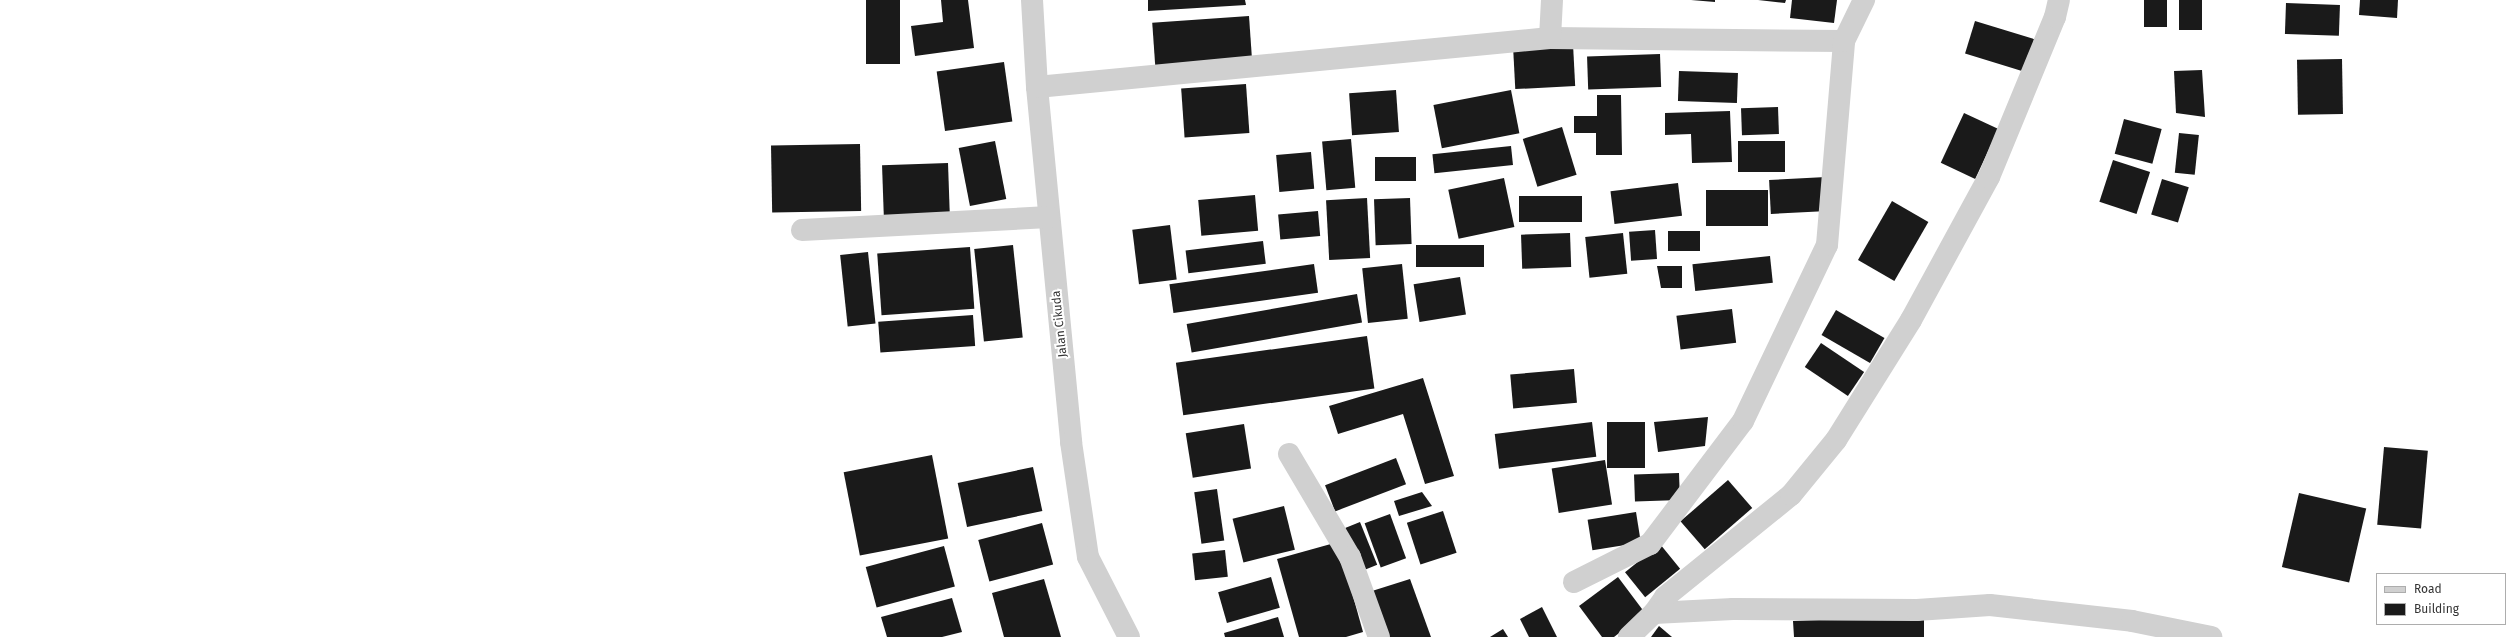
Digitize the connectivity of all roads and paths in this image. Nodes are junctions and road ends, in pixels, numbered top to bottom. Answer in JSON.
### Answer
{"nodes":[{"id":1,"x":1032,"y":0,"type":"edge"},
{"id":2,"x":1552,"y":0,"type":"edge"},
{"id":3,"x":1864,"y":0,"type":"edge"},
{"id":4,"x":2059,"y":0,"type":"edge"},
{"id":5,"x":1550,"y":38,"type":"junction"},
{"id":6,"x":1844,"y":42,"type":"junction"},
{"id":7,"x":1038,"y":87,"type":"junction"},
{"id":8,"x":1049,"y":217,"type":"junction"},
{"id":9,"x":802,"y":230,"type":"dead end"},
{"id":10,"x":1289,"y":454,"type":"dead end"},
{"id":11,"x":1574,"y":582,"type":"dead end"},
{"id":12,"x":1654,"y":614,"type":"junction"},
{"id":13,"x":1129,"y":637,"type":"edge"},
{"id":14,"x":1379,"y":637,"type":"edge"},
{"id":15,"x":1629,"y":637,"type":"edge"},
{"id":16,"x":2211,"y":637,"type":"edge"}],
"edges":[{"from":1,"to":7,"type":"street","name":"Jalan Cikuda"},
{"from":2,"to":5,"type":"street"},
{"from":3,"to":6,"type":"street"},
{"from":4,"to":12,"type":"street"},
{"from":5,"to":6,"type":"street"},
{"from":5,"to":7,"type":"street"},
{"from":6,"to":11,"type":"street"},
{"from":7,"to":8,"type":"street","name":"Jalan Cikuda"},
{"from":8,"to":9,"type":"street"},
{"from":8,"to":13,"type":"street","name":"Jalan Cikuda"},
{"from":10,"to":14,"type":"street"},
{"from":12,"to":15,"type":"street"},
{"from":12,"to":16,"type":"street"}]}
